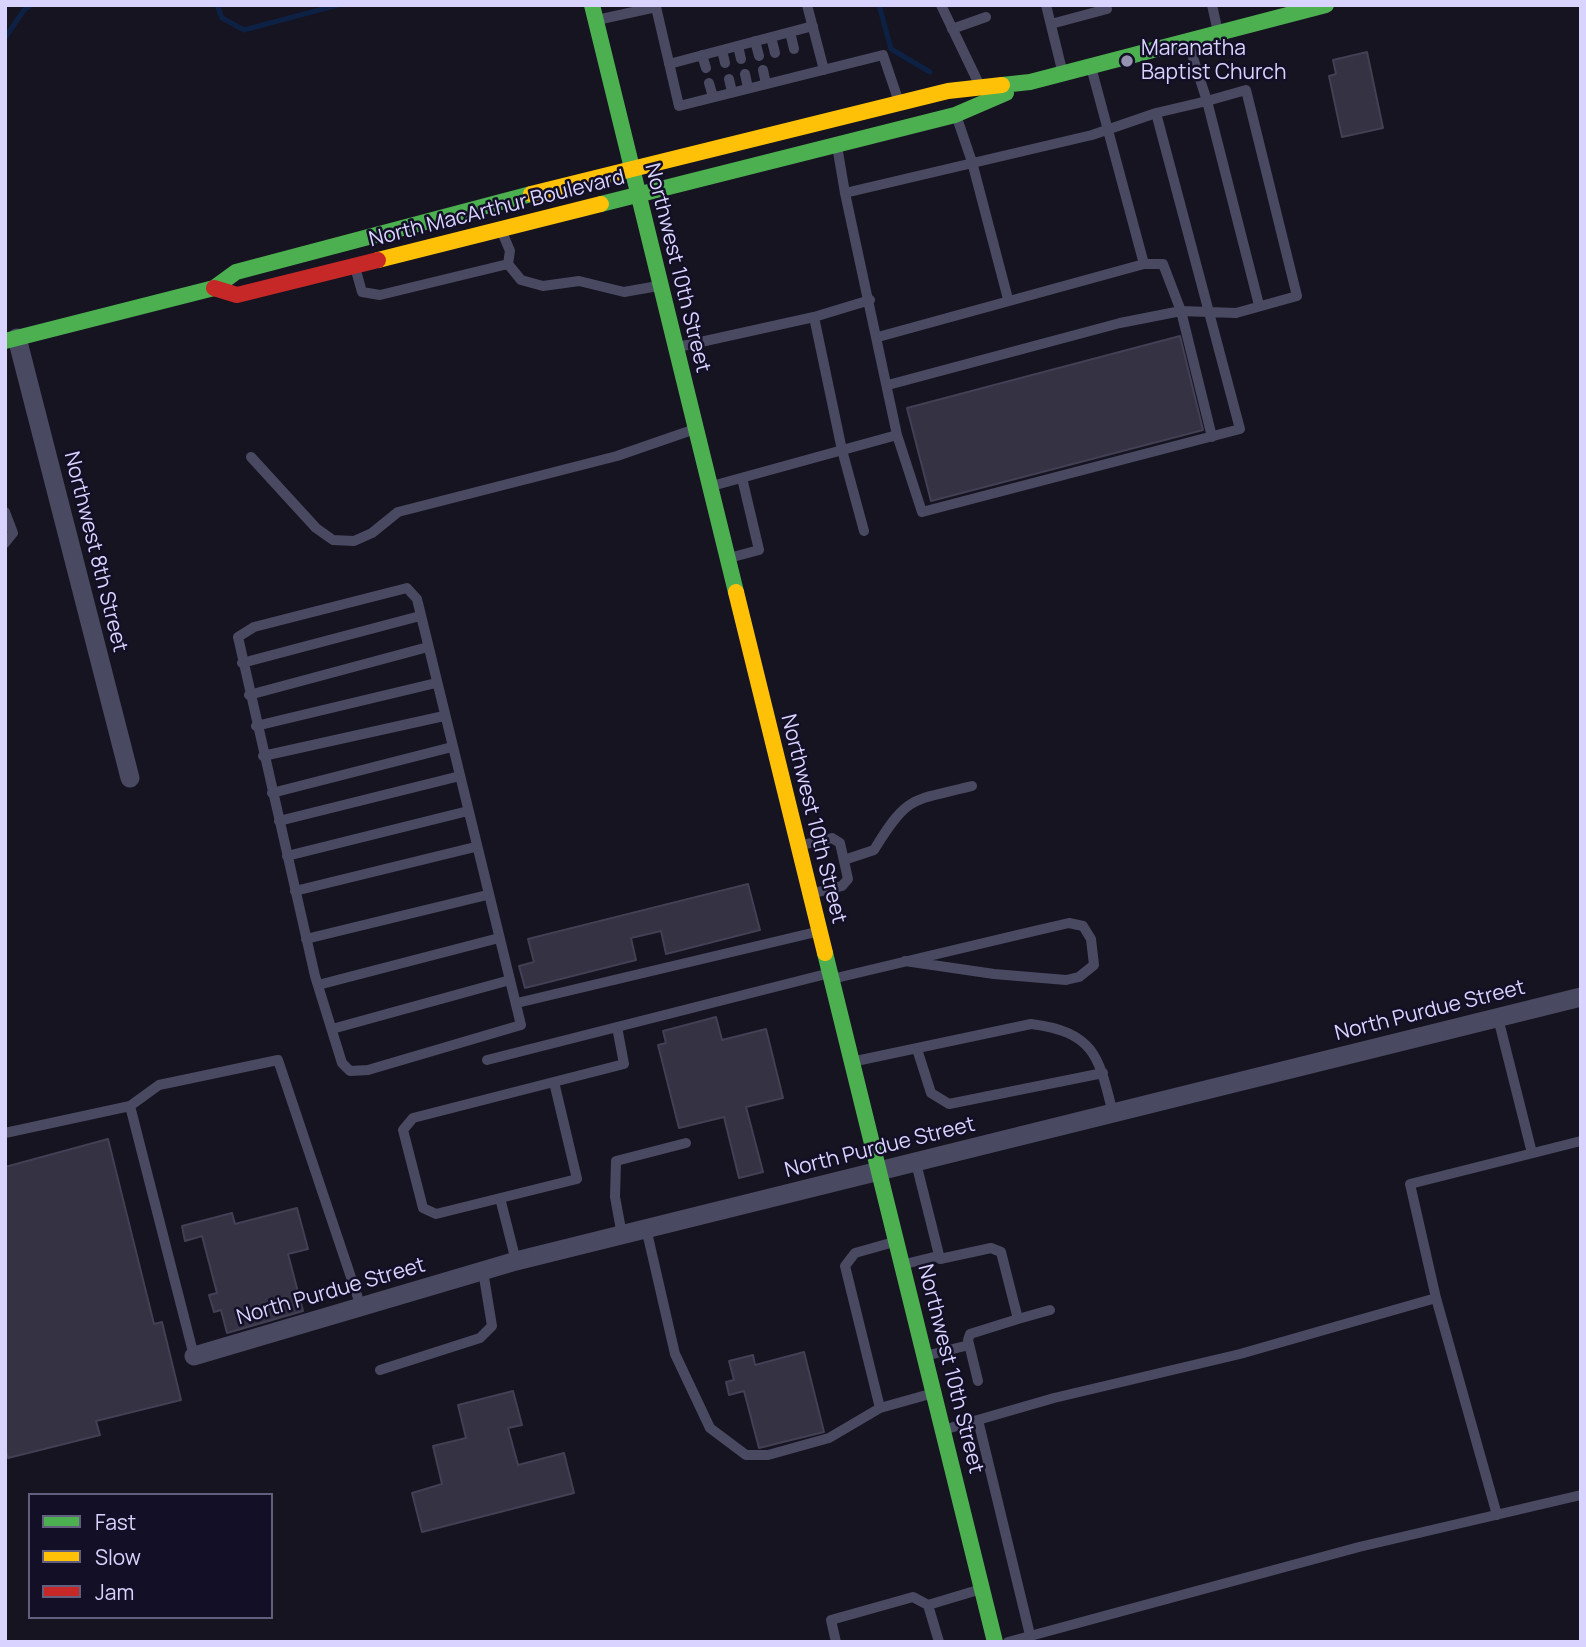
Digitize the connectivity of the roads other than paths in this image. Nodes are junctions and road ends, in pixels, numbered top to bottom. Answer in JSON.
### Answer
{"nodes":[{"id":1,"x":807,"y":5,"type":"edge"},
{"id":2,"x":941,"y":5,"type":"edge"},
{"id":3,"x":1046,"y":5,"type":"edge"},
{"id":4,"x":1212,"y":5,"type":"edge"},
{"id":5,"x":1326,"y":5,"type":"edge"},
{"id":6,"x":657,"y":6,"type":"edge"},
{"id":7,"x":1107,"y":9,"type":"dead end"},
{"id":8,"x":594,"y":13,"type":"edge"},
{"id":9,"x":986,"y":17,"type":"dead end"},
{"id":10,"x":1051,"y":24,"type":"junction"},
{"id":11,"x":813,"y":26,"type":"junction"},
{"id":12,"x":952,"y":29,"type":"junction"},
{"id":13,"x":790,"y":32,"type":"junction"},
{"id":14,"x":1219,"y":33,"type":"junction"},
{"id":15,"x":771,"y":37,"type":"junction"},
{"id":16,"x":755,"y":41,"type":"junction"},
{"id":17,"x":1188,"y":41,"type":"junction"},
{"id":18,"x":738,"y":46,"type":"junction"},
{"id":19,"x":794,"y":49,"type":"dead end"},
{"id":20,"x":722,"y":50,"type":"junction"},
{"id":21,"x":775,"y":53,"type":"dead end"},
{"id":22,"x":702,"y":55,"type":"junction"},
{"id":23,"x":759,"y":56,"type":"dead end"},
{"id":24,"x":741,"y":59,"type":"dead end"},
{"id":25,"x":725,"y":63,"type":"dead end"},
{"id":26,"x":798,"y":63,"type":"dead end"},
{"id":27,"x":669,"y":64,"type":"junction"},
{"id":28,"x":1090,"y":66,"type":"junction"},
{"id":29,"x":779,"y":67,"type":"dead end"},
{"id":30,"x":706,"y":68,"type":"dead end"},
{"id":31,"x":763,"y":70,"type":"dead end"},
{"id":32,"x":824,"y":70,"type":"junction"},
{"id":33,"x":745,"y":74,"type":"dead end"},
{"id":34,"x":1063,"y":74,"type":"junction"},
{"id":35,"x":801,"y":76,"type":"junction"},
{"id":36,"x":729,"y":79,"type":"dead end"},
{"id":37,"x":782,"y":80,"type":"junction"},
{"id":38,"x":1030,"y":82,"type":"junction"},
{"id":39,"x":709,"y":83,"type":"dead end"},
{"id":40,"x":766,"y":84,"type":"junction"},
{"id":41,"x":981,"y":87,"type":"junction"},
{"id":42,"x":748,"y":88,"type":"junction"},
{"id":43,"x":732,"y":92,"type":"junction"},
{"id":44,"x":713,"y":97,"type":"junction"},
{"id":45,"x":1207,"y":101,"type":"junction"},
{"id":46,"x":899,"y":103,"type":"junction"},
{"id":47,"x":1156,"y":113,"type":"junction"},
{"id":48,"x":956,"y":115,"type":"junction"},
{"id":49,"x":1107,"y":130,"type":"junction"},
{"id":50,"x":837,"y":146,"type":"junction"},
{"id":51,"x":972,"y":162,"type":"junction"},
{"id":52,"x":631,"y":168,"type":"junction"},
{"id":53,"x":845,"y":193,"type":"junction"},
{"id":54,"x":637,"y":196,"type":"junction"},
{"id":55,"x":502,"y":231,"type":"junction"},
{"id":56,"x":508,"y":264,"type":"junction"},
{"id":57,"x":1144,"y":264,"type":"junction"},
{"id":58,"x":355,"y":267,"type":"junction"},
{"id":59,"x":660,"y":285,"type":"junction"},
{"id":60,"x":214,"y":288,"type":"junction"},
{"id":61,"x":1008,"y":299,"type":"junction"},
{"id":62,"x":870,"y":300,"type":"junction"},
{"id":63,"x":1259,"y":305,"type":"junction"},
{"id":64,"x":1181,"y":311,"type":"junction"},
{"id":65,"x":1208,"y":312,"type":"junction"},
{"id":66,"x":814,"y":317,"type":"junction"},
{"id":67,"x":878,"y":337,"type":"junction"},
{"id":68,"x":11,"y":339,"type":"edge"},
{"id":69,"x":675,"y":347,"type":"junction"},
{"id":70,"x":888,"y":385,"type":"junction"},
{"id":71,"x":695,"y":429,"type":"junction"},
{"id":72,"x":897,"y":435,"type":"junction"},
{"id":73,"x":1212,"y":437,"type":"junction"},
{"id":74,"x":842,"y":450,"type":"junction"},
{"id":75,"x":251,"y":457,"type":"dead end"},
{"id":76,"x":742,"y":478,"type":"junction"},
{"id":77,"x":709,"y":487,"type":"junction"},
{"id":78,"x":5,"y":512,"type":"edge"},
{"id":79,"x":864,"y":531,"type":"dead end"},
{"id":80,"x":5,"y":542,"type":"edge"},
{"id":81,"x":727,"y":558,"type":"junction"},
{"id":82,"x":421,"y":616,"type":"junction"},
{"id":83,"x":428,"y":647,"type":"junction"},
{"id":84,"x":242,"y":663,"type":"junction"},
{"id":85,"x":436,"y":683,"type":"junction"},
{"id":86,"x":249,"y":695,"type":"junction"},
{"id":87,"x":444,"y":716,"type":"junction"},
{"id":88,"x":256,"y":726,"type":"junction"},
{"id":89,"x":452,"y":747,"type":"junction"},
{"id":90,"x":264,"y":756,"type":"junction"},
{"id":91,"x":460,"y":776,"type":"junction"},
{"id":92,"x":130,"y":778,"type":"dead end"},
{"id":93,"x":972,"y":786,"type":"dead end"},
{"id":94,"x":272,"y":793,"type":"junction"},
{"id":95,"x":468,"y":811,"type":"junction"},
{"id":96,"x":279,"y":821,"type":"junction"},
{"id":97,"x":799,"y":846,"type":"junction"},
{"id":98,"x":475,"y":847,"type":"junction"},
{"id":99,"x":287,"y":856,"type":"junction"},
{"id":100,"x":844,"y":860,"type":"junction"},
{"id":101,"x":295,"y":891,"type":"junction"},
{"id":102,"x":811,"y":894,"type":"junction"},
{"id":103,"x":487,"y":895,"type":"junction"},
{"id":104,"x":820,"y":931,"type":"junction"},
{"id":105,"x":306,"y":939,"type":"junction"},
{"id":106,"x":499,"y":939,"type":"junction"},
{"id":107,"x":905,"y":961,"type":"junction"},
{"id":108,"x":831,"y":976,"type":"junction"},
{"id":109,"x":510,"y":980,"type":"junction"},
{"id":110,"x":318,"y":985,"type":"junction"},
{"id":111,"x":1581,"y":997,"type":"edge"},
{"id":112,"x":517,"y":1003,"type":"junction"},
{"id":113,"x":1498,"y":1018,"type":"junction"},
{"id":114,"x":617,"y":1027,"type":"junction"},
{"id":115,"x":332,"y":1029,"type":"junction"},
{"id":116,"x":917,"y":1049,"type":"junction"},
{"id":117,"x":487,"y":1060,"type":"dead end"},
{"id":118,"x":852,"y":1062,"type":"junction"},
{"id":119,"x":1103,"y":1073,"type":"junction"},
{"id":120,"x":554,"y":1082,"type":"junction"},
{"id":121,"x":130,"y":1106,"type":"junction"},
{"id":122,"x":1113,"y":1114,"type":"junction"},
{"id":123,"x":5,"y":1133,"type":"edge"},
{"id":124,"x":1581,"y":1141,"type":"edge"},
{"id":125,"x":686,"y":1143,"type":"dead end"},
{"id":126,"x":1532,"y":1153,"type":"junction"},
{"id":127,"x":916,"y":1163,"type":"junction"},
{"id":128,"x":880,"y":1172,"type":"junction"},
{"id":129,"x":500,"y":1198,"type":"junction"},
{"id":130,"x":646,"y":1228,"type":"junction"},
{"id":131,"x":622,"y":1235,"type":"junction"},
{"id":132,"x":897,"y":1241,"type":"junction"},
{"id":133,"x":938,"y":1256,"type":"junction"},
{"id":134,"x":516,"y":1261,"type":"junction"},
{"id":135,"x":902,"y":1265,"type":"junction"},
{"id":136,"x":483,"y":1271,"type":"junction"},
{"id":137,"x":1436,"y":1298,"type":"junction"},
{"id":138,"x":361,"y":1307,"type":"junction"},
{"id":139,"x":1050,"y":1310,"type":"dead end"},
{"id":140,"x":1018,"y":1319,"type":"junction"},
{"id":141,"x":969,"y":1345,"type":"junction"},
{"id":142,"x":194,"y":1356,"type":"joint"},
{"id":143,"x":925,"y":1356,"type":"junction"},
{"id":144,"x":380,"y":1370,"type":"dead end"},
{"id":145,"x":978,"y":1381,"type":"dead end"},
{"id":146,"x":934,"y":1393,"type":"junction"},
{"id":147,"x":880,"y":1408,"type":"junction"},
{"id":148,"x":978,"y":1420,"type":"junction"},
{"id":149,"x":943,"y":1430,"type":"junction"},
{"id":150,"x":1581,"y":1495,"type":"edge"},
{"id":151,"x":1497,"y":1515,"type":"junction"},
{"id":152,"x":982,"y":1589,"type":"junction"},
{"id":153,"x":928,"y":1605,"type":"junction"},
{"id":154,"x":1030,"y":1635,"type":"junction"},
{"id":155,"x":836,"y":1642,"type":"edge"},
{"id":156,"x":939,"y":1642,"type":"edge"},
{"id":157,"x":995,"y":1642,"type":"edge"},
{"id":158,"x":1008,"y":1642,"type":"edge"}],
"edges":[{"from":1,"to":11,"type":"lane"},
{"from":2,"to":12,"type":"lane"},
{"from":3,"to":10,"type":"lane"},
{"from":4,"to":14,"type":"lane"},
{"from":5,"to":14,"type":"main road","name":"North MacArthur Boulevard"},
{"from":6,"to":8,"type":"lane"},
{"from":6,"to":27,"type":"lane"},
{"from":7,"to":10,"type":"lane"},
{"from":8,"to":52,"type":"main road","name":"Northwest 10th Street"},
{"from":9,"to":12,"type":"lane"},
{"from":10,"to":34,"type":"lane"},
{"from":11,"to":13,"type":"lane"},
{"from":11,"to":32,"type":"lane"},
{"from":12,"to":41,"type":"lane"},
{"from":13,"to":15,"type":"lane"},
{"from":13,"to":19,"type":"lane"},
{"from":14,"to":17,"type":"main road","name":"North MacArthur Boulevard"},
{"from":15,"to":16,"type":"lane"},
{"from":15,"to":21,"type":"lane"},
{"from":16,"to":18,"type":"lane"},
{"from":16,"to":23,"type":"lane"},
{"from":17,"to":28,"type":"main road","name":"North MacArthur Boulevard"},
{"from":17,"to":45,"type":"lane"},
{"from":18,"to":20,"type":"lane"},
{"from":18,"to":24,"type":"lane"},
{"from":20,"to":22,"type":"lane"},
{"from":20,"to":25,"type":"lane"},
{"from":22,"to":27,"type":"lane"},
{"from":22,"to":30,"type":"lane"},
{"from":26,"to":35,"type":"lane"},
{"from":27,"to":44,"type":"lane"},
{"from":28,"to":34,"type":"main road","name":"North MacArthur Boulevard"},
{"from":28,"to":49,"type":"lane"},
{"from":29,"to":37,"type":"lane"},
{"from":31,"to":40,"type":"lane"},
{"from":32,"to":35,"type":"lane"},
{"from":32,"to":46,"type":"lane"},
{"from":33,"to":42,"type":"lane"},
{"from":34,"to":38,"type":"main road","name":"North MacArthur Boulevard"},
{"from":35,"to":37,"type":"lane"},
{"from":36,"to":43,"type":"lane"},
{"from":37,"to":40,"type":"lane"},
{"from":38,"to":41,"type":"main road","name":"North MacArthur Boulevard"},
{"from":38,"to":48,"type":"main road","name":"North MacArthur Boulevard"},
{"from":39,"to":44,"type":"lane"},
{"from":40,"to":42,"type":"lane"},
{"from":41,"to":46,"type":"main road","name":"North MacArthur Boulevard"},
{"from":42,"to":43,"type":"lane"},
{"from":43,"to":44,"type":"lane"},
{"from":45,"to":47,"type":"lane"},
{"from":45,"to":63,"type":"lane"},
{"from":45,"to":63,"type":"lane"},
{"from":46,"to":52,"type":"main road","name":"North MacArthur Boulevard"},
{"from":47,"to":49,"type":"lane"},
{"from":47,"to":65,"type":"lane"},
{"from":48,"to":50,"type":"main road","name":"North MacArthur Boulevard"},
{"from":48,"to":51,"type":"lane"},
{"from":49,"to":51,"type":"lane"},
{"from":49,"to":57,"type":"lane"},
{"from":50,"to":53,"type":"lane"},
{"from":50,"to":54,"type":"main road","name":"North MacArthur Boulevard"},
{"from":51,"to":53,"type":"lane"},
{"from":51,"to":61,"type":"lane"},
{"from":52,"to":54,"type":"main road","name":"Northwest 10th Street"},
{"from":52,"to":60,"type":"main road","name":"North MacArthur Boulevard"},
{"from":53,"to":62,"type":"lane"},
{"from":54,"to":55,"type":"main road","name":"North MacArthur Boulevard"},
{"from":54,"to":59,"type":"main road","name":"Northwest 10th Street"},
{"from":55,"to":56,"type":"lane"},
{"from":55,"to":58,"type":"main road","name":"North MacArthur Boulevard"},
{"from":56,"to":58,"type":"lane"},
{"from":56,"to":59,"type":"lane"},
{"from":57,"to":61,"type":"lane"},
{"from":57,"to":64,"type":"lane"},
{"from":58,"to":60,"type":"main road","name":"North MacArthur Boulevard"},
{"from":59,"to":69,"type":"main road","name":"Northwest 10th Street"},
{"from":60,"to":68,"type":"main road","name":"North MacArthur Boulevard"},
{"from":61,"to":67,"type":"lane"},
{"from":62,"to":66,"type":"lane"},
{"from":62,"to":67,"type":"lane"},
{"from":63,"to":65,"type":"lane"},
{"from":64,"to":65,"type":"lane"},
{"from":64,"to":70,"type":"lane"},
{"from":64,"to":73,"type":"lane"},
{"from":65,"to":73,"type":"lane"},
{"from":66,"to":69,"type":"lane"},
{"from":66,"to":74,"type":"lane"},
{"from":67,"to":70,"type":"lane"},
{"from":68,"to":92,"type":"street","name":"Northwest 8th Street"},
{"from":69,"to":71,"type":"main road","name":"Northwest 10th Street"},
{"from":70,"to":72,"type":"lane"},
{"from":71,"to":75,"type":"lane"},
{"from":71,"to":77,"type":"main road","name":"Northwest 10th Street"},
{"from":72,"to":73,"type":"lane"},
{"from":72,"to":74,"type":"lane"},
{"from":74,"to":76,"type":"lane"},
{"from":74,"to":79,"type":"lane"},
{"from":76,"to":77,"type":"lane"},
{"from":76,"to":81,"type":"lane"},
{"from":77,"to":81,"type":"main road","name":"Northwest 10th Street"},
{"from":78,"to":80,"type":"lane"},
{"from":81,"to":97,"type":"main road","name":"Northwest 10th Street"},
{"from":82,"to":83,"type":"lane"},
{"from":82,"to":84,"type":"lane"},
{"from":82,"to":84,"type":"lane"},
{"from":83,"to":85,"type":"lane"},
{"from":83,"to":86,"type":"lane"},
{"from":84,"to":86,"type":"lane"},
{"from":85,"to":87,"type":"lane"},
{"from":85,"to":88,"type":"lane"},
{"from":86,"to":88,"type":"lane"},
{"from":87,"to":89,"type":"lane"},
{"from":87,"to":90,"type":"lane"},
{"from":88,"to":90,"type":"lane"},
{"from":89,"to":91,"type":"lane"},
{"from":89,"to":94,"type":"lane"},
{"from":90,"to":94,"type":"lane"},
{"from":91,"to":95,"type":"lane"},
{"from":91,"to":96,"type":"lane"},
{"from":93,"to":100,"type":"lane"},
{"from":94,"to":96,"type":"lane"},
{"from":95,"to":98,"type":"lane"},
{"from":95,"to":99,"type":"lane"},
{"from":96,"to":99,"type":"lane"},
{"from":97,"to":100,"type":"lane"},
{"from":97,"to":102,"type":"main road","name":"Northwest 10th Street"},
{"from":98,"to":101,"type":"lane"},
{"from":98,"to":103,"type":"lane"},
{"from":99,"to":101,"type":"lane"},
{"from":100,"to":102,"type":"lane"},
{"from":101,"to":105,"type":"lane"},
{"from":102,"to":104,"type":"main road","name":"Northwest 10th Street"},
{"from":103,"to":105,"type":"lane"},
{"from":103,"to":106,"type":"lane"},
{"from":104,"to":108,"type":"main road","name":"Northwest 10th Street"},
{"from":104,"to":112,"type":"lane"},
{"from":105,"to":110,"type":"lane"},
{"from":106,"to":109,"type":"lane"},
{"from":106,"to":110,"type":"lane"},
{"from":107,"to":107,"type":"lane"},
{"from":107,"to":108,"type":"lane"},
{"from":108,"to":114,"type":"lane"},
{"from":108,"to":118,"type":"main road","name":"Northwest 10th Street"},
{"from":109,"to":112,"type":"lane"},
{"from":109,"to":115,"type":"lane"},
{"from":110,"to":115,"type":"lane"},
{"from":111,"to":113,"type":"street","name":"North Purdue Street"},
{"from":112,"to":115,"type":"lane"},
{"from":113,"to":122,"type":"street","name":"North Purdue Street"},
{"from":113,"to":126,"type":"lane"},
{"from":114,"to":117,"type":"lane"},
{"from":114,"to":120,"type":"lane"},
{"from":116,"to":118,"type":"lane"},
{"from":116,"to":119,"type":"lane"},
{"from":116,"to":119,"type":"lane"},
{"from":118,"to":128,"type":"main road","name":"Northwest 10th Street"},
{"from":119,"to":122,"type":"lane"},
{"from":120,"to":129,"type":"lane"},
{"from":120,"to":129,"type":"lane"},
{"from":121,"to":123,"type":"lane"},
{"from":121,"to":138,"type":"lane"},
{"from":121,"to":142,"type":"lane"},
{"from":122,"to":127,"type":"street","name":"North Purdue Street"},
{"from":124,"to":126,"type":"lane"},
{"from":125,"to":131,"type":"lane"},
{"from":126,"to":137,"type":"lane"},
{"from":127,"to":128,"type":"street","name":"North Purdue Street"},
{"from":127,"to":133,"type":"lane"},
{"from":128,"to":130,"type":"street","name":"North Purdue Street"},
{"from":128,"to":132,"type":"main road","name":"Northwest 10th Street"},
{"from":129,"to":134,"type":"lane"},
{"from":130,"to":131,"type":"street","name":"North Purdue Street"},
{"from":130,"to":147,"type":"lane"},
{"from":131,"to":134,"type":"street","name":"North Purdue Street"},
{"from":132,"to":135,"type":"main road","name":"Northwest 10th Street"},
{"from":132,"to":147,"type":"lane"},
{"from":133,"to":135,"type":"lane"},
{"from":133,"to":140,"type":"lane"},
{"from":134,"to":136,"type":"street","name":"North Purdue Street"},
{"from":135,"to":143,"type":"main road","name":"Northwest 10th Street"},
{"from":136,"to":138,"type":"street","name":"North Purdue Street"},
{"from":136,"to":144,"type":"lane"},
{"from":137,"to":148,"type":"lane"},
{"from":137,"to":151,"type":"lane"},
{"from":138,"to":142,"type":"street","name":"North Purdue Street"},
{"from":139,"to":140,"type":"lane"},
{"from":140,"to":141,"type":"lane"},
{"from":141,"to":143,"type":"lane"},
{"from":141,"to":145,"type":"lane"},
{"from":143,"to":146,"type":"main road","name":"Northwest 10th Street"},
{"from":146,"to":147,"type":"lane"},
{"from":146,"to":149,"type":"main road","name":"Northwest 10th Street"},
{"from":148,"to":149,"type":"lane"},
{"from":148,"to":154,"type":"lane"},
{"from":149,"to":152,"type":"main road","name":"Northwest 10th Street"},
{"from":150,"to":151,"type":"lane"},
{"from":151,"to":154,"type":"lane"},
{"from":152,"to":153,"type":"lane"},
{"from":152,"to":157,"type":"main road","name":"Northwest 10th Street"},
{"from":153,"to":155,"type":"lane"},
{"from":153,"to":156,"type":"lane"},
{"from":154,"to":158,"type":"lane"}]}
